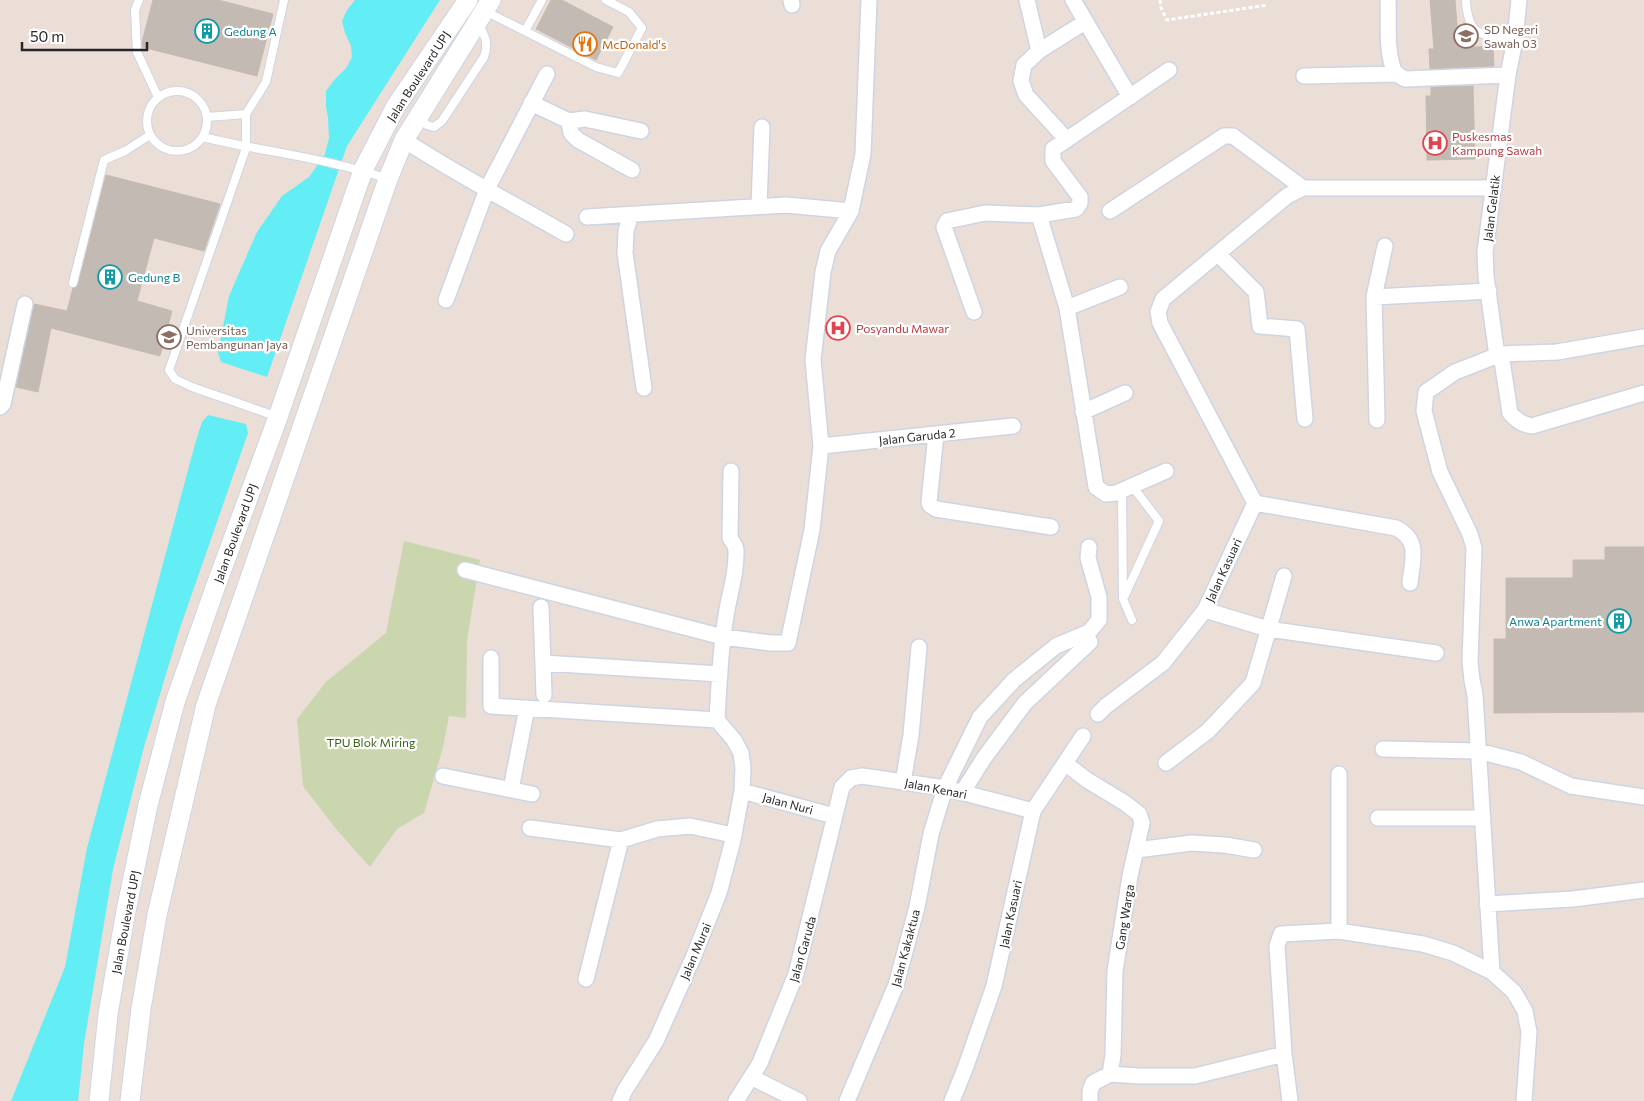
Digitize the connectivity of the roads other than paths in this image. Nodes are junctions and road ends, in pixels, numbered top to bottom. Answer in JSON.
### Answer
{"nodes":[{"id":1,"x":139,"y":0,"type":"edge"},
{"id":2,"x":284,"y":0,"type":"edge"},
{"id":3,"x":468,"y":0,"type":"edge"},
{"id":4,"x":542,"y":0,"type":"edge"},
{"id":5,"x":606,"y":0,"type":"edge"},
{"id":6,"x":869,"y":0,"type":"edge"},
{"id":7,"x":1027,"y":0,"type":"edge"},
{"id":8,"x":1073,"y":0,"type":"edge"},
{"id":9,"x":1388,"y":0,"type":"edge"},
{"id":10,"x":1466,"y":0,"type":"edge"},
{"id":11,"x":1518,"y":0,"type":"edge"},
{"id":12,"x":484,"y":11,"type":"edge"},
{"id":13,"x":1084,"y":22,"type":"junction"},
{"id":14,"x":525,"y":31,"type":"junction"},
{"id":15,"x":1515,"y":40,"type":"junction"},
{"id":16,"x":1039,"y":51,"type":"junction"},
{"id":17,"x":1169,"y":70,"type":"dead end"},
{"id":18,"x":547,"y":74,"type":"dead end"},
{"id":19,"x":1397,"y":74,"type":"junction"},
{"id":20,"x":1508,"y":75,"type":"junction"},
{"id":21,"x":1304,"y":76,"type":"dead end"},
{"id":22,"x":158,"y":97,"type":"junction"},
{"id":23,"x":1130,"y":97,"type":"junction"},
{"id":24,"x":531,"y":103,"type":"junction"},
{"id":25,"x":246,"y":114,"type":"junction"},
{"id":26,"x":207,"y":117,"type":"junction"},
{"id":27,"x":569,"y":122,"type":"junction"},
{"id":28,"x":762,"y":127,"type":"dead end"},
{"id":29,"x":641,"y":131,"type":"dead end"},
{"id":30,"x":150,"y":135,"type":"junction"},
{"id":31,"x":203,"y":137,"type":"junction"},
{"id":32,"x":404,"y":140,"type":"junction"},
{"id":33,"x":1067,"y":140,"type":"junction"},
{"id":34,"x":246,"y":148,"type":"junction"},
{"id":35,"x":363,"y":170,"type":"junction"},
{"id":36,"x":632,"y":170,"type":"dead end"},
{"id":37,"x":388,"y":179,"type":"junction"},
{"id":38,"x":1303,"y":188,"type":"junction"},
{"id":39,"x":1494,"y":188,"type":"junction"},
{"id":40,"x":487,"y":189,"type":"junction"},
{"id":41,"x":760,"y":206,"type":"junction"},
{"id":42,"x":851,"y":211,"type":"junction"},
{"id":43,"x":1110,"y":211,"type":"dead end"},
{"id":44,"x":630,"y":214,"type":"junction"},
{"id":45,"x":1039,"y":215,"type":"junction"},
{"id":46,"x":588,"y":217,"type":"dead end"},
{"id":47,"x":566,"y":234,"type":"dead end"},
{"id":48,"x":1385,"y":246,"type":"dead end"},
{"id":49,"x":1218,"y":254,"type":"junction"},
{"id":50,"x":73,"y":282,"type":"dead end"},
{"id":51,"x":1120,"y":287,"type":"dead end"},
{"id":52,"x":1489,"y":291,"type":"junction"},
{"id":53,"x":1374,"y":297,"type":"junction"},
{"id":54,"x":446,"y":300,"type":"dead end"},
{"id":55,"x":25,"y":304,"type":"dead end"},
{"id":56,"x":1067,"y":308,"type":"junction"},
{"id":57,"x":974,"y":312,"type":"dead end"},
{"id":58,"x":1644,"y":337,"type":"edge"},
{"id":59,"x":1499,"y":355,"type":"junction"},
{"id":60,"x":644,"y":388,"type":"dead end"},
{"id":61,"x":1125,"y":393,"type":"dead end"},
{"id":62,"x":1644,"y":393,"type":"edge"},
{"id":63,"x":0,"y":407,"type":"edge"},
{"id":64,"x":1083,"y":412,"type":"junction"},
{"id":65,"x":278,"y":417,"type":"junction"},
{"id":66,"x":1305,"y":419,"type":"dead end"},
{"id":67,"x":1377,"y":420,"type":"dead end"},
{"id":68,"x":303,"y":426,"type":"junction"},
{"id":69,"x":1013,"y":426,"type":"dead end"},
{"id":70,"x":936,"y":434,"type":"junction"},
{"id":71,"x":821,"y":446,"type":"junction"},
{"id":72,"x":731,"y":471,"type":"dead end"},
{"id":73,"x":1166,"y":471,"type":"dead end"},
{"id":74,"x":1127,"y":489,"type":"junction"},
{"id":75,"x":1254,"y":503,"type":"junction"},
{"id":76,"x":1052,"y":527,"type":"dead end"},
{"id":77,"x":1089,"y":547,"type":"dead end"},
{"id":78,"x":465,"y":570,"type":"dead end"},
{"id":79,"x":1284,"y":576,"type":"dead end"},
{"id":80,"x":1410,"y":583,"type":"dead end"},
{"id":81,"x":1123,"y":599,"type":"junction"},
{"id":82,"x":541,"y":607,"type":"dead end"},
{"id":83,"x":1205,"y":610,"type":"junction"},
{"id":84,"x":1132,"y":620,"type":"dead end"},
{"id":85,"x":1268,"y":629,"type":"junction"},
{"id":86,"x":723,"y":637,"type":"junction"},
{"id":87,"x":1090,"y":642,"type":"dead end"},
{"id":88,"x":919,"y":647,"type":"dead end"},
{"id":89,"x":1436,"y":654,"type":"dead end"},
{"id":90,"x":491,"y":658,"type":"dead end"},
{"id":91,"x":543,"y":663,"type":"junction"},
{"id":92,"x":720,"y":674,"type":"junction"},
{"id":93,"x":544,"y":695,"type":"dead end"},
{"id":94,"x":527,"y":708,"type":"junction"},
{"id":95,"x":1098,"y":714,"type":"dead end"},
{"id":96,"x":717,"y":720,"type":"junction"},
{"id":97,"x":1083,"y":736,"type":"dead end"},
{"id":98,"x":1384,"y":749,"type":"dead end"},
{"id":99,"x":1478,"y":751,"type":"junction"},
{"id":100,"x":1065,"y":763,"type":"junction"},
{"id":101,"x":1166,"y":763,"type":"dead end"},
{"id":102,"x":1339,"y":774,"type":"dead end"},
{"id":103,"x":443,"y":776,"type":"dead end"},
{"id":104,"x":903,"y":782,"type":"junction"},
{"id":105,"x":842,"y":787,"type":"joint"},
{"id":106,"x":945,"y":788,"type":"junction"},
{"id":107,"x":510,"y":789,"type":"junction"},
{"id":108,"x":742,"y":791,"type":"junction"},
{"id":109,"x":962,"y":793,"type":"junction"},
{"id":110,"x":532,"y":794,"type":"dead end"},
{"id":111,"x":1644,"y":798,"type":"edge"},
{"id":112,"x":1033,"y":812,"type":"junction"},
{"id":113,"x":834,"y":816,"type":"junction"},
{"id":114,"x":1378,"y":818,"type":"dead end"},
{"id":115,"x":1483,"y":818,"type":"junction"},
{"id":116,"x":530,"y":828,"type":"dead end"},
{"id":117,"x":733,"y":835,"type":"junction"},
{"id":118,"x":621,"y":840,"type":"junction"},
{"id":119,"x":1137,"y":850,"type":"junction"},
{"id":120,"x":1254,"y":850,"type":"dead end"},
{"id":121,"x":1644,"y":890,"type":"edge"},
{"id":122,"x":1486,"y":904,"type":"junction"},
{"id":123,"x":1339,"y":931,"type":"junction"},
{"id":124,"x":1492,"y":972,"type":"junction"},
{"id":125,"x":586,"y":980,"type":"dead end"},
{"id":126,"x":1284,"y":1054,"type":"junction"},
{"id":127,"x":1110,"y":1074,"type":"junction"},
{"id":128,"x":751,"y":1077,"type":"junction"},
{"id":129,"x":99,"y":1101,"type":"edge"},
{"id":130,"x":130,"y":1101,"type":"edge"},
{"id":131,"x":620,"y":1101,"type":"edge"},
{"id":132,"x":736,"y":1101,"type":"edge"},
{"id":133,"x":799,"y":1101,"type":"edge"},
{"id":134,"x":847,"y":1101,"type":"edge"},
{"id":135,"x":952,"y":1101,"type":"edge"},
{"id":136,"x":1090,"y":1101,"type":"edge"},
{"id":137,"x":1290,"y":1101,"type":"edge"},
{"id":138,"x":1524,"y":1101,"type":"edge"}],
"edges":[{"from":1,"to":22,"type":"lane"},
{"from":2,"to":25,"type":"lane"},
{"from":3,"to":35,"type":"street","name":"Jalan Boulevard UPJ"},
{"from":4,"to":14,"type":"lane"},
{"from":5,"to":14,"type":"lane"},
{"from":6,"to":42,"type":"street"},
{"from":7,"to":16,"type":"street"},
{"from":8,"to":13,"type":"street"},
{"from":9,"to":19,"type":"street"},
{"from":10,"to":15,"type":"lane"},
{"from":11,"to":15,"type":"street","name":"Jalan Gelatik"},
{"from":12,"to":14,"type":"lane"},
{"from":12,"to":32,"type":"street","name":"Jalan Boulevard UPJ"},
{"from":13,"to":16,"type":"street"},
{"from":13,"to":23,"type":"street"},
{"from":15,"to":20,"type":"street","name":"Jalan Gelatik"},
{"from":16,"to":33,"type":"street"},
{"from":17,"to":23,"type":"street"},
{"from":18,"to":24,"type":"street"},
{"from":19,"to":20,"type":"street"},
{"from":19,"to":21,"type":"street"},
{"from":20,"to":39,"type":"street","name":"Jalan Gelatik"},
{"from":22,"to":26,"type":"lane"},
{"from":22,"to":30,"type":"lane"},
{"from":23,"to":33,"type":"street"},
{"from":24,"to":27,"type":"street"},
{"from":24,"to":40,"type":"street"},
{"from":25,"to":26,"type":"lane"},
{"from":25,"to":34,"type":"lane"},
{"from":26,"to":31,"type":"lane"},
{"from":27,"to":29,"type":"street"},
{"from":27,"to":36,"type":"street"},
{"from":28,"to":41,"type":"street"},
{"from":30,"to":31,"type":"lane"},
{"from":30,"to":50,"type":"lane"},
{"from":31,"to":34,"type":"lane"},
{"from":32,"to":37,"type":"street","name":"Jalan Boulevard UPJ"},
{"from":32,"to":40,"type":"street"},
{"from":33,"to":45,"type":"street"},
{"from":34,"to":35,"type":"lane"},
{"from":34,"to":65,"type":"lane"},
{"from":35,"to":37,"type":"lane"},
{"from":35,"to":65,"type":"street","name":"Jalan Boulevard UPJ"},
{"from":37,"to":68,"type":"street","name":"Jalan Boulevard UPJ"},
{"from":38,"to":39,"type":"street"},
{"from":38,"to":43,"type":"street"},
{"from":38,"to":49,"type":"street"},
{"from":39,"to":52,"type":"street","name":"Jalan Gelatik"},
{"from":40,"to":47,"type":"street"},
{"from":40,"to":54,"type":"street"},
{"from":41,"to":42,"type":"street"},
{"from":41,"to":44,"type":"street"},
{"from":42,"to":71,"type":"street"},
{"from":44,"to":46,"type":"street"},
{"from":44,"to":60,"type":"street"},
{"from":45,"to":56,"type":"street"},
{"from":45,"to":57,"type":"street"},
{"from":48,"to":53,"type":"street"},
{"from":49,"to":66,"type":"street"},
{"from":49,"to":75,"type":"street"},
{"from":51,"to":56,"type":"street"},
{"from":52,"to":53,"type":"street"},
{"from":52,"to":59,"type":"street","name":"Jalan Gelatik"},
{"from":53,"to":67,"type":"street"},
{"from":55,"to":63,"type":"street"},
{"from":56,"to":64,"type":"street"},
{"from":58,"to":59,"type":"street"},
{"from":59,"to":62,"type":"street","name":"Jalan Gelatik"},
{"from":59,"to":99,"type":"street"},
{"from":61,"to":64,"type":"street"},
{"from":64,"to":74,"type":"street"},
{"from":65,"to":68,"type":"street"},
{"from":65,"to":129,"type":"street","name":"Jalan Boulevard UPJ"},
{"from":68,"to":130,"type":"street","name":"Jalan Boulevard UPJ"},
{"from":69,"to":70,"type":"street","name":"Jalan Garuda 2"},
{"from":70,"to":71,"type":"street","name":"Jalan Garuda 2"},
{"from":70,"to":76,"type":"street"},
{"from":71,"to":86,"type":"street"},
{"from":72,"to":86,"type":"street"},
{"from":73,"to":74,"type":"street"},
{"from":74,"to":81,"type":"lane"},
{"from":74,"to":81,"type":"lane"},
{"from":75,"to":80,"type":"street"},
{"from":75,"to":83,"type":"street","name":"Jalan Kasuari"},
{"from":77,"to":106,"type":"street","name":"Jalan Kakaktua"},
{"from":78,"to":86,"type":"street"},
{"from":79,"to":85,"type":"street"},
{"from":81,"to":84,"type":"lane"},
{"from":82,"to":91,"type":"street"},
{"from":83,"to":85,"type":"street"},
{"from":83,"to":95,"type":"street","name":"Jalan Kasuari"},
{"from":85,"to":89,"type":"street"},
{"from":85,"to":101,"type":"street"},
{"from":86,"to":92,"type":"street"},
{"from":87,"to":109,"type":"street"},
{"from":88,"to":104,"type":"street"},
{"from":90,"to":94,"type":"street"},
{"from":91,"to":92,"type":"street"},
{"from":91,"to":93,"type":"street"},
{"from":92,"to":96,"type":"street"},
{"from":94,"to":96,"type":"street"},
{"from":94,"to":107,"type":"street"},
{"from":96,"to":108,"type":"street","name":"Jalan Murai"},
{"from":97,"to":100,"type":"street","name":"Jalan Kasuari"},
{"from":98,"to":99,"type":"street"},
{"from":99,"to":111,"type":"street"},
{"from":99,"to":115,"type":"street"},
{"from":100,"to":112,"type":"street","name":"Jalan Kasuari"},
{"from":100,"to":119,"type":"street","name":"Gang Warga"},
{"from":102,"to":123,"type":"street"},
{"from":103,"to":107,"type":"street"},
{"from":104,"to":105,"type":"street","name":"Jalan Kenari"},
{"from":104,"to":106,"type":"street","name":"Jalan Kenari"},
{"from":105,"to":113,"type":"street","name":"Jalan Garuda"},
{"from":106,"to":109,"type":"street","name":"Jalan Kenari"},
{"from":106,"to":134,"type":"street","name":"Jalan Kakaktua"},
{"from":107,"to":110,"type":"street"},
{"from":108,"to":113,"type":"street","name":"Jalan Nuri"},
{"from":108,"to":117,"type":"street","name":"Jalan Murai"},
{"from":109,"to":112,"type":"street","name":"Jalan Kenari"},
{"from":112,"to":135,"type":"street","name":"Jalan Kasuari"},
{"from":113,"to":128,"type":"street","name":"Jalan Garuda"},
{"from":114,"to":115,"type":"street"},
{"from":115,"to":122,"type":"street"},
{"from":116,"to":118,"type":"street"},
{"from":117,"to":118,"type":"street"},
{"from":117,"to":131,"type":"street","name":"Jalan Murai"},
{"from":118,"to":125,"type":"street"},
{"from":119,"to":120,"type":"street"},
{"from":119,"to":127,"type":"street","name":"Gang Warga"},
{"from":121,"to":122,"type":"street"},
{"from":122,"to":124,"type":"street"},
{"from":123,"to":124,"type":"street"},
{"from":123,"to":126,"type":"street"},
{"from":124,"to":138,"type":"street"},
{"from":126,"to":127,"type":"street"},
{"from":126,"to":137,"type":"street"},
{"from":127,"to":136,"type":"street"},
{"from":128,"to":132,"type":"street","name":"Jalan Garuda"},
{"from":128,"to":133,"type":"street"}]}
